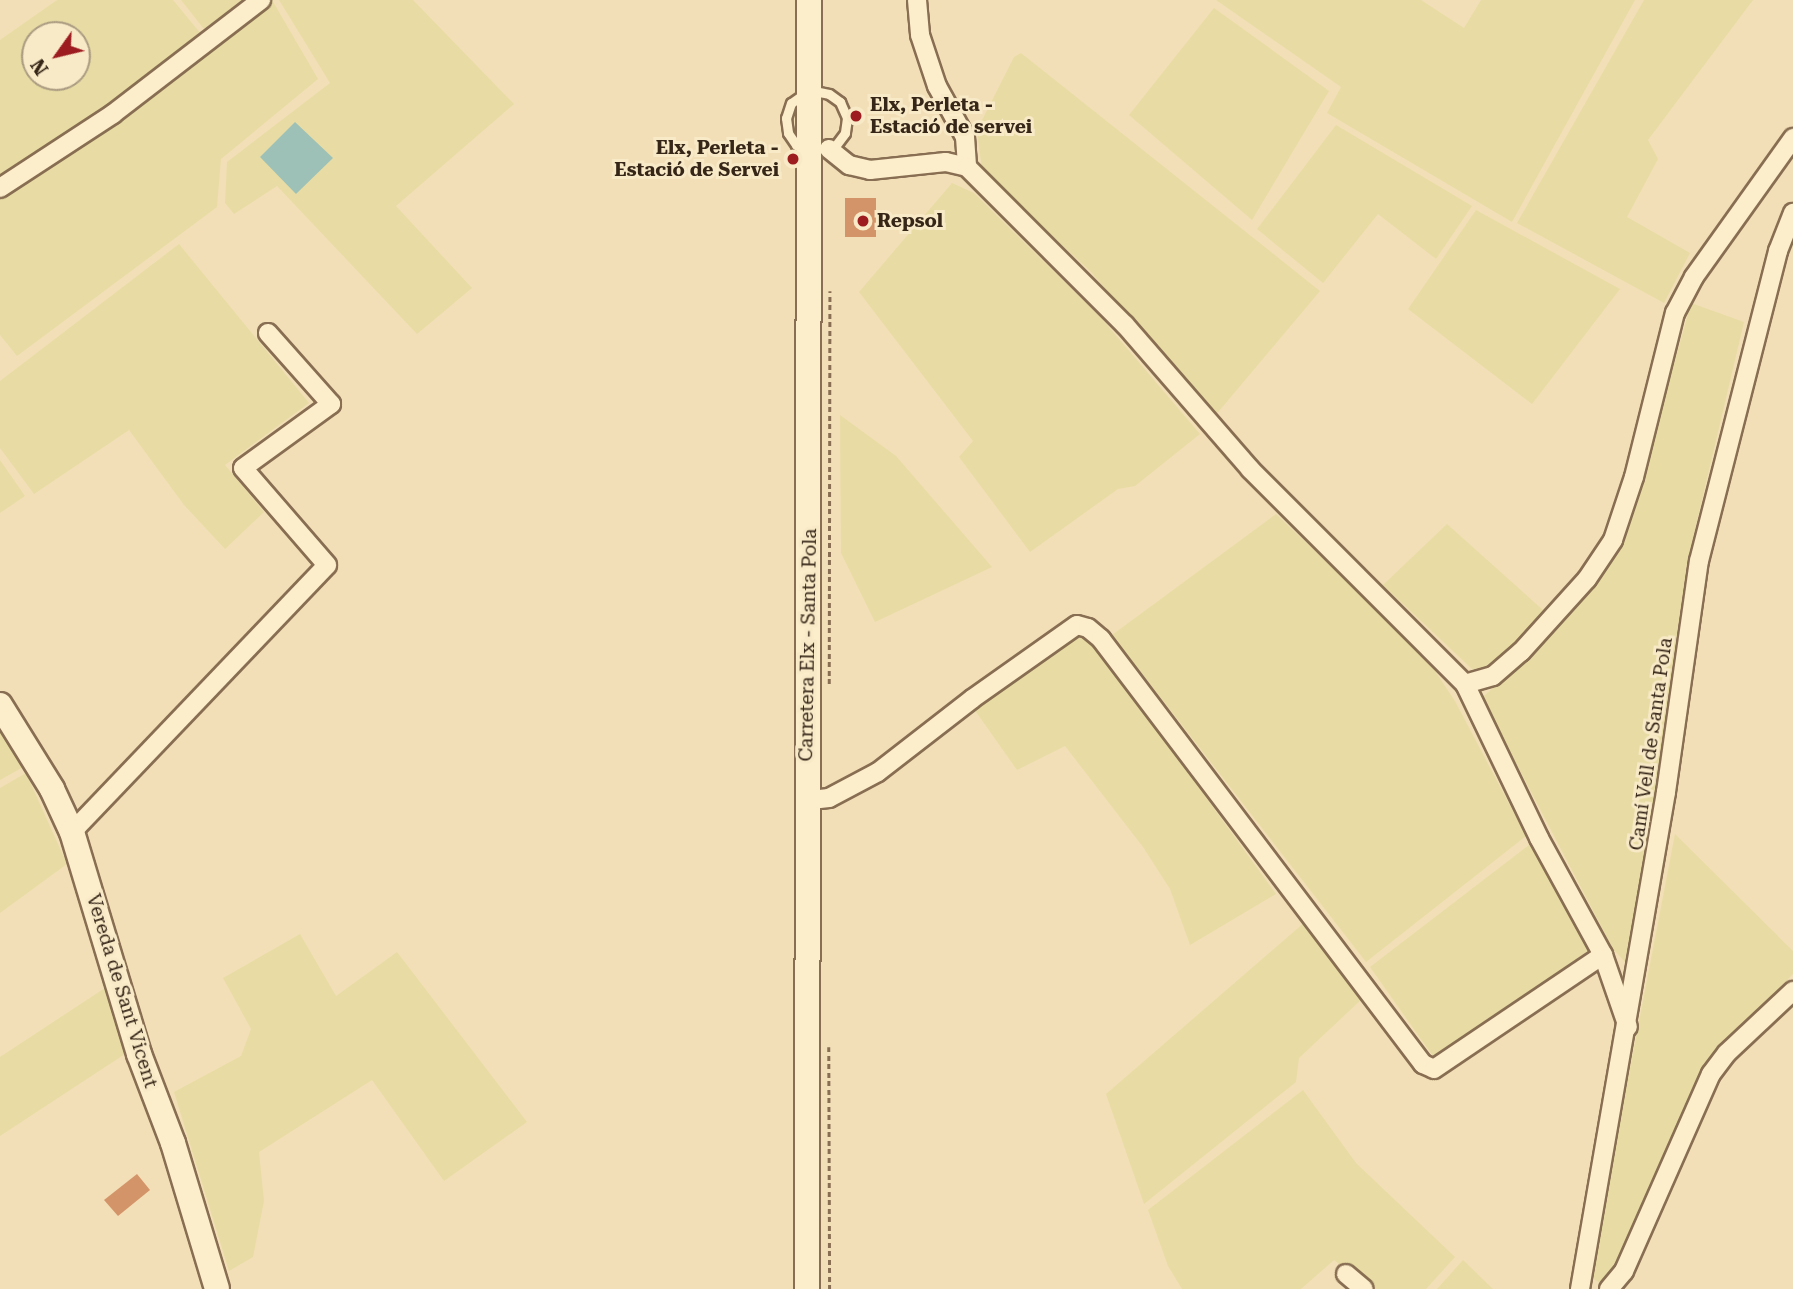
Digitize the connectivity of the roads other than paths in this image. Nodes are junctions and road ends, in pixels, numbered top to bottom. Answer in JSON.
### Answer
{"nodes":[{"id":1,"x":261,"y":0,"type":"edge"},
{"id":2,"x":809,"y":0,"type":"edge"},
{"id":3,"x":819,"y":0,"type":"edge"},
{"id":4,"x":917,"y":0,"type":"edge"},
{"id":5,"x":814,"y":92,"type":"junction"},
{"id":6,"x":1793,"y":138,"type":"edge"},
{"id":7,"x":818,"y":151,"type":"junction"},
{"id":8,"x":967,"y":167,"type":"junction"},
{"id":9,"x":0,"y":188,"type":"edge"},
{"id":10,"x":1793,"y":213,"type":"edge"},
{"id":11,"x":268,"y":333,"type":"dead end"},
{"id":12,"x":1465,"y":684,"type":"junction"},
{"id":13,"x":0,"y":705,"type":"edge"},
{"id":14,"x":820,"y":799,"type":"junction"},
{"id":15,"x":72,"y":832,"type":"junction"},
{"id":16,"x":1603,"y":955,"type":"junction"},
{"id":17,"x":1793,"y":991,"type":"edge"},
{"id":18,"x":1628,"y":1027,"type":"junction"},
{"id":19,"x":1346,"y":1273,"type":"dead end"},
{"id":20,"x":217,"y":1289,"type":"edge"},
{"id":21,"x":807,"y":1289,"type":"edge"},
{"id":22,"x":821,"y":1289,"type":"edge"},
{"id":23,"x":1364,"y":1289,"type":"edge"},
{"id":24,"x":1580,"y":1289,"type":"edge"},
{"id":25,"x":1609,"y":1289,"type":"edge"}],
"edges":[{"from":1,"to":9,"type":"street"},
{"from":2,"to":5,"type":"main road","name":"Carretera Elx - Santa Pola"},
{"from":3,"to":5,"type":"main road","name":"Carretera Elx - Santa Pola"},
{"from":4,"to":8,"type":"street"},
{"from":5,"to":7,"type":"main road","name":"Carretera Elx - Santa Pola"},
{"from":5,"to":7,"type":"lane"},
{"from":6,"to":12,"type":"street"},
{"from":7,"to":8,"type":"street"},
{"from":7,"to":14,"type":"main road","name":"Carretera Elx - Santa Pola"},
{"from":7,"to":21,"type":"main road","name":"Carretera Elx - Santa Pola"},
{"from":8,"to":12,"type":"street"},
{"from":10,"to":18,"type":"street","name":"Camí Vell de Santa Pola"},
{"from":11,"to":15,"type":"street"},
{"from":12,"to":16,"type":"street"},
{"from":13,"to":15,"type":"main road","name":"Vereda de Sant Vicent"},
{"from":14,"to":16,"type":"street"},
{"from":14,"to":22,"type":"main road","name":"Carretera Elx - Santa Pola"},
{"from":15,"to":20,"type":"main road","name":"Vereda de Sant Vicent"},
{"from":16,"to":18,"type":"street"},
{"from":17,"to":25,"type":"street"},
{"from":18,"to":24,"type":"street","name":"Camí Vell de Santa Pola"},
{"from":19,"to":23,"type":"street"}]}
